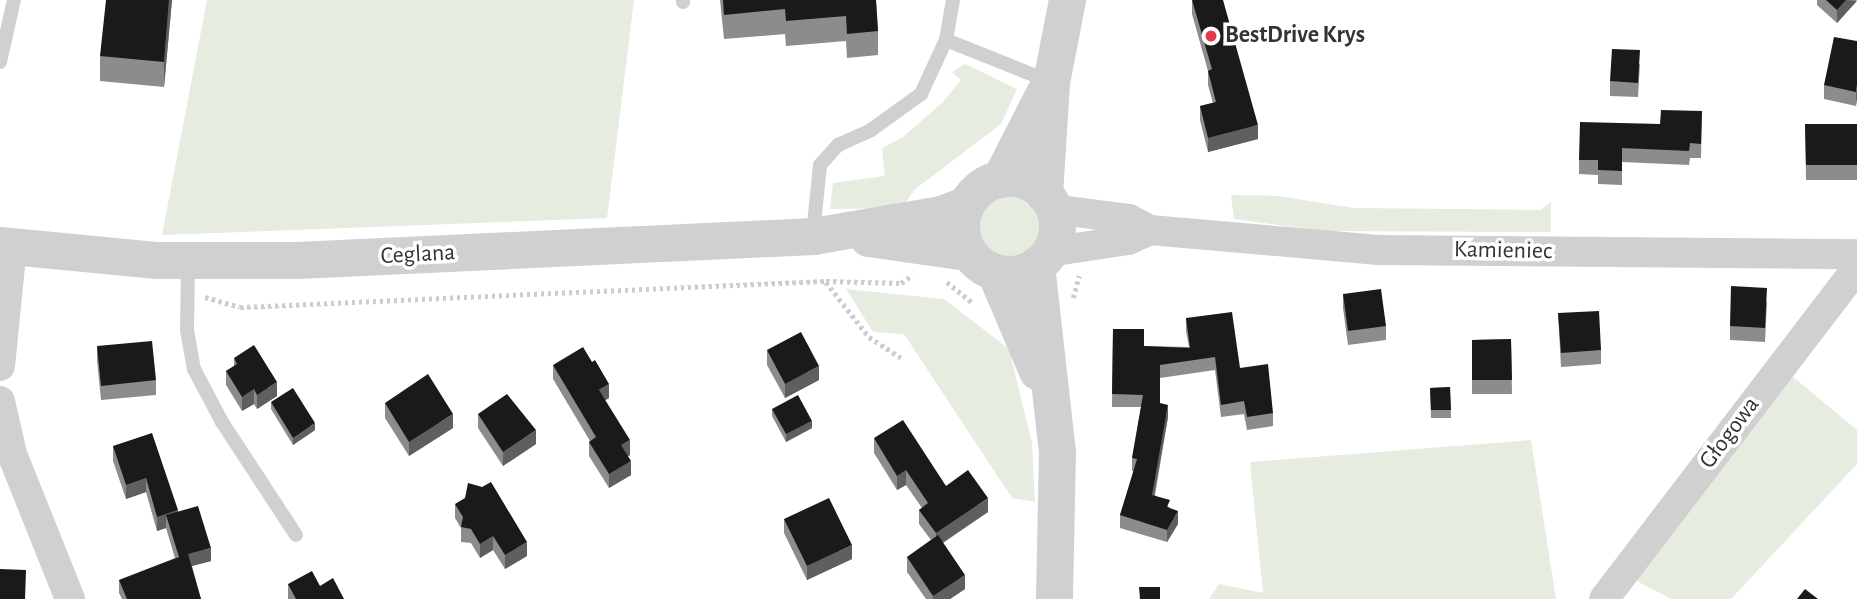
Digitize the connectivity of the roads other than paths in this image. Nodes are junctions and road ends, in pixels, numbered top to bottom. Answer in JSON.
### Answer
{"nodes":[{"id":1,"x":15,"y":0,"type":"edge"},
{"id":2,"x":953,"y":0,"type":"edge"},
{"id":3,"x":1067,"y":0,"type":"edge"},
{"id":4,"x":946,"y":40,"type":"junction"},
{"id":5,"x":0,"y":62,"type":"edge"},
{"id":6,"x":1051,"y":82,"type":"junction"},
{"id":7,"x":1000,"y":179,"type":"junction"},
{"id":8,"x":1049,"y":202,"type":"junction"},
{"id":9,"x":965,"y":205,"type":"junction"},
{"id":10,"x":1150,"y":230,"type":"junction"},
{"id":11,"x":825,"y":235,"type":"junction"},
{"id":12,"x":6,"y":246,"type":"edge"},
{"id":13,"x":1857,"y":254,"type":"edge"},
{"id":14,"x":1042,"y":259,"type":"junction"},
{"id":15,"x":982,"y":262,"type":"junction"},
{"id":16,"x":1857,"y":268,"type":"edge"},
{"id":17,"x":188,"y":276,"type":"junction"},
{"id":18,"x":0,"y":366,"type":"edge"},
{"id":19,"x":0,"y":401,"type":"edge"},
{"id":20,"x":1053,"y":414,"type":"junction"},
{"id":21,"x":296,"y":535,"type":"dead end"},
{"id":22,"x":70,"y":599,"type":"edge"},
{"id":23,"x":1055,"y":599,"type":"edge"},
{"id":24,"x":1604,"y":599,"type":"edge"}],
"edges":[{"from":1,"to":5,"type":"lane"},
{"from":2,"to":4,"type":"lane"},
{"from":3,"to":6,"type":"street"},
{"from":4,"to":6,"type":"lane"},
{"from":4,"to":11,"type":"lane"},
{"from":6,"to":7,"type":"street"},
{"from":6,"to":8,"type":"street"},
{"from":7,"to":8,"type":"street"},
{"from":7,"to":9,"type":"street"},
{"from":8,"to":10,"type":"street","name":"Kamieniec"},
{"from":8,"to":14,"type":"street"},
{"from":9,"to":11,"type":"street","name":"Ceglana"},
{"from":9,"to":15,"type":"street"},
{"from":10,"to":13,"type":"street","name":"Kamieniec"},
{"from":10,"to":14,"type":"street","name":"Kamieniec"},
{"from":11,"to":15,"type":"street","name":"Ceglana"},
{"from":11,"to":17,"type":"street","name":"Ceglana"},
{"from":12,"to":17,"type":"street","name":"Ceglana"},
{"from":12,"to":18,"type":"street"},
{"from":14,"to":15,"type":"street"},
{"from":14,"to":20,"type":"street"},
{"from":15,"to":20,"type":"street"},
{"from":16,"to":24,"type":"street","name":"Głogowa"},
{"from":17,"to":21,"type":"lane"},
{"from":19,"to":22,"type":"street"},
{"from":20,"to":23,"type":"street"}]}
